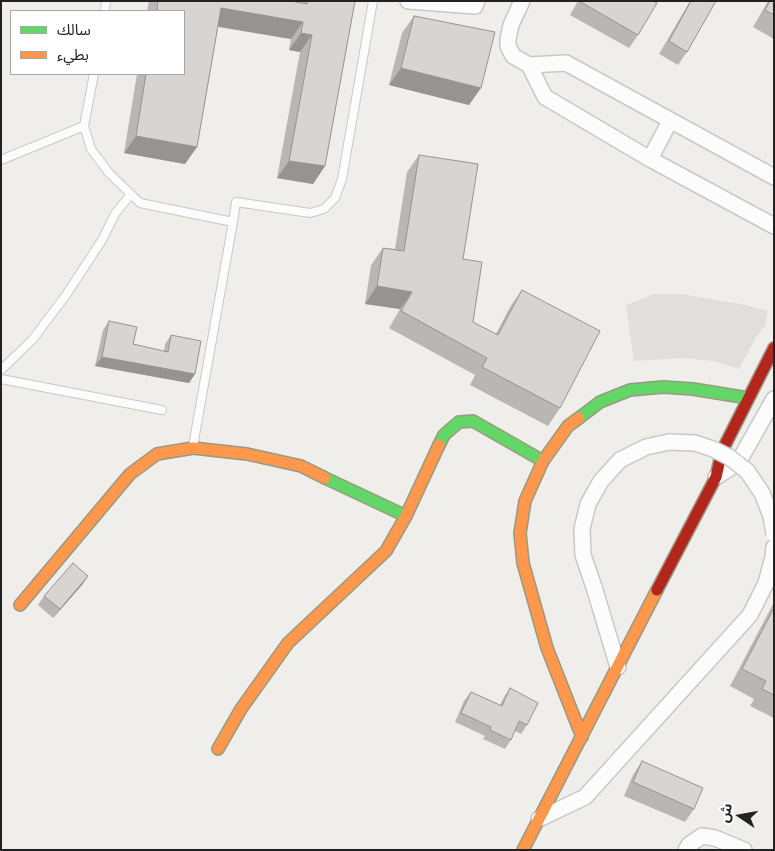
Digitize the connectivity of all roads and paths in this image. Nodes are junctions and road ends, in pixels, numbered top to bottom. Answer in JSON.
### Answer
{"nodes":[{"id":1,"x":373,"y":1,"type":"edge"},
{"id":2,"x":408,"y":1,"type":"edge"},
{"id":3,"x":477,"y":1,"type":"edge"},
{"id":4,"x":522,"y":1,"type":"edge"},
{"id":5,"x":529,"y":65,"type":"junction"},
{"id":6,"x":94,"y":75,"type":"edge"},
{"id":7,"x":670,"y":120,"type":"junction"},
{"id":8,"x":84,"y":126,"type":"junction"},
{"id":9,"x":650,"y":159,"type":"junction"},
{"id":10,"x":1,"y":160,"type":"edge"},
{"id":11,"x":774,"y":177,"type":"edge"},
{"id":12,"x":131,"y":194,"type":"junction"},
{"id":13,"x":233,"y":222,"type":"junction"},
{"id":14,"x":774,"y":226,"type":"edge"},
{"id":15,"x":774,"y":348,"type":"edge"},
{"id":16,"x":1,"y":370,"type":"edge"},
{"id":17,"x":1,"y":379,"type":"edge"},
{"id":18,"x":748,"y":398,"type":"junction"},
{"id":19,"x":774,"y":399,"type":"edge"},
{"id":20,"x":162,"y":410,"type":"dead end"},
{"id":21,"x":193,"y":448,"type":"junction"},
{"id":22,"x":543,"y":461,"type":"junction"},
{"id":23,"x":716,"y":477,"type":"junction"},
{"id":24,"x":406,"y":516,"type":"junction"},
{"id":25,"x":774,"y":534,"type":"edge"},
{"id":26,"x":774,"y":547,"type":"edge"},
{"id":27,"x":20,"y":605,"type":"dead end"},
{"id":28,"x":618,"y":667,"type":"junction"},
{"id":29,"x":582,"y":737,"type":"junction"},
{"id":30,"x":218,"y":748,"type":"dead end"},
{"id":31,"x":539,"y":819,"type":"junction"},
{"id":32,"x":523,"y":850,"type":"edge"},
{"id":33,"x":686,"y":850,"type":"edge"},
{"id":34,"x":744,"y":850,"type":"edge"}],
"edges":[{"from":1,"to":13,"type":"lane"},
{"from":2,"to":3,"type":"street"},
{"from":4,"to":5,"type":"street"},
{"from":5,"to":7,"type":"street"},
{"from":5,"to":9,"type":"street"},
{"from":6,"to":8,"type":"lane"},
{"from":7,"to":9,"type":"street"},
{"from":7,"to":11,"type":"street"},
{"from":8,"to":10,"type":"lane"},
{"from":8,"to":12,"type":"lane"},
{"from":9,"to":14,"type":"street"},
{"from":12,"to":13,"type":"lane"},
{"from":12,"to":16,"type":"lane"},
{"from":13,"to":21,"type":"lane"},
{"from":15,"to":18,"type":"street"},
{"from":17,"to":20,"type":"lane"},
{"from":18,"to":22,"type":"street"},
{"from":18,"to":23,"type":"street"},
{"from":19,"to":23,"type":"street"},
{"from":21,"to":24,"type":"street"},
{"from":21,"to":27,"type":"street"},
{"from":22,"to":24,"type":"street"},
{"from":22,"to":29,"type":"street"},
{"from":23,"to":28,"type":"street"},
{"from":24,"to":30,"type":"street"},
{"from":25,"to":28,"type":"street","bridge":true},
{"from":26,"to":31,"type":"street"},
{"from":28,"to":29,"type":"street"},
{"from":29,"to":31,"type":"street"},
{"from":31,"to":32,"type":"street"},
{"from":33,"to":34,"type":"street"}]}
